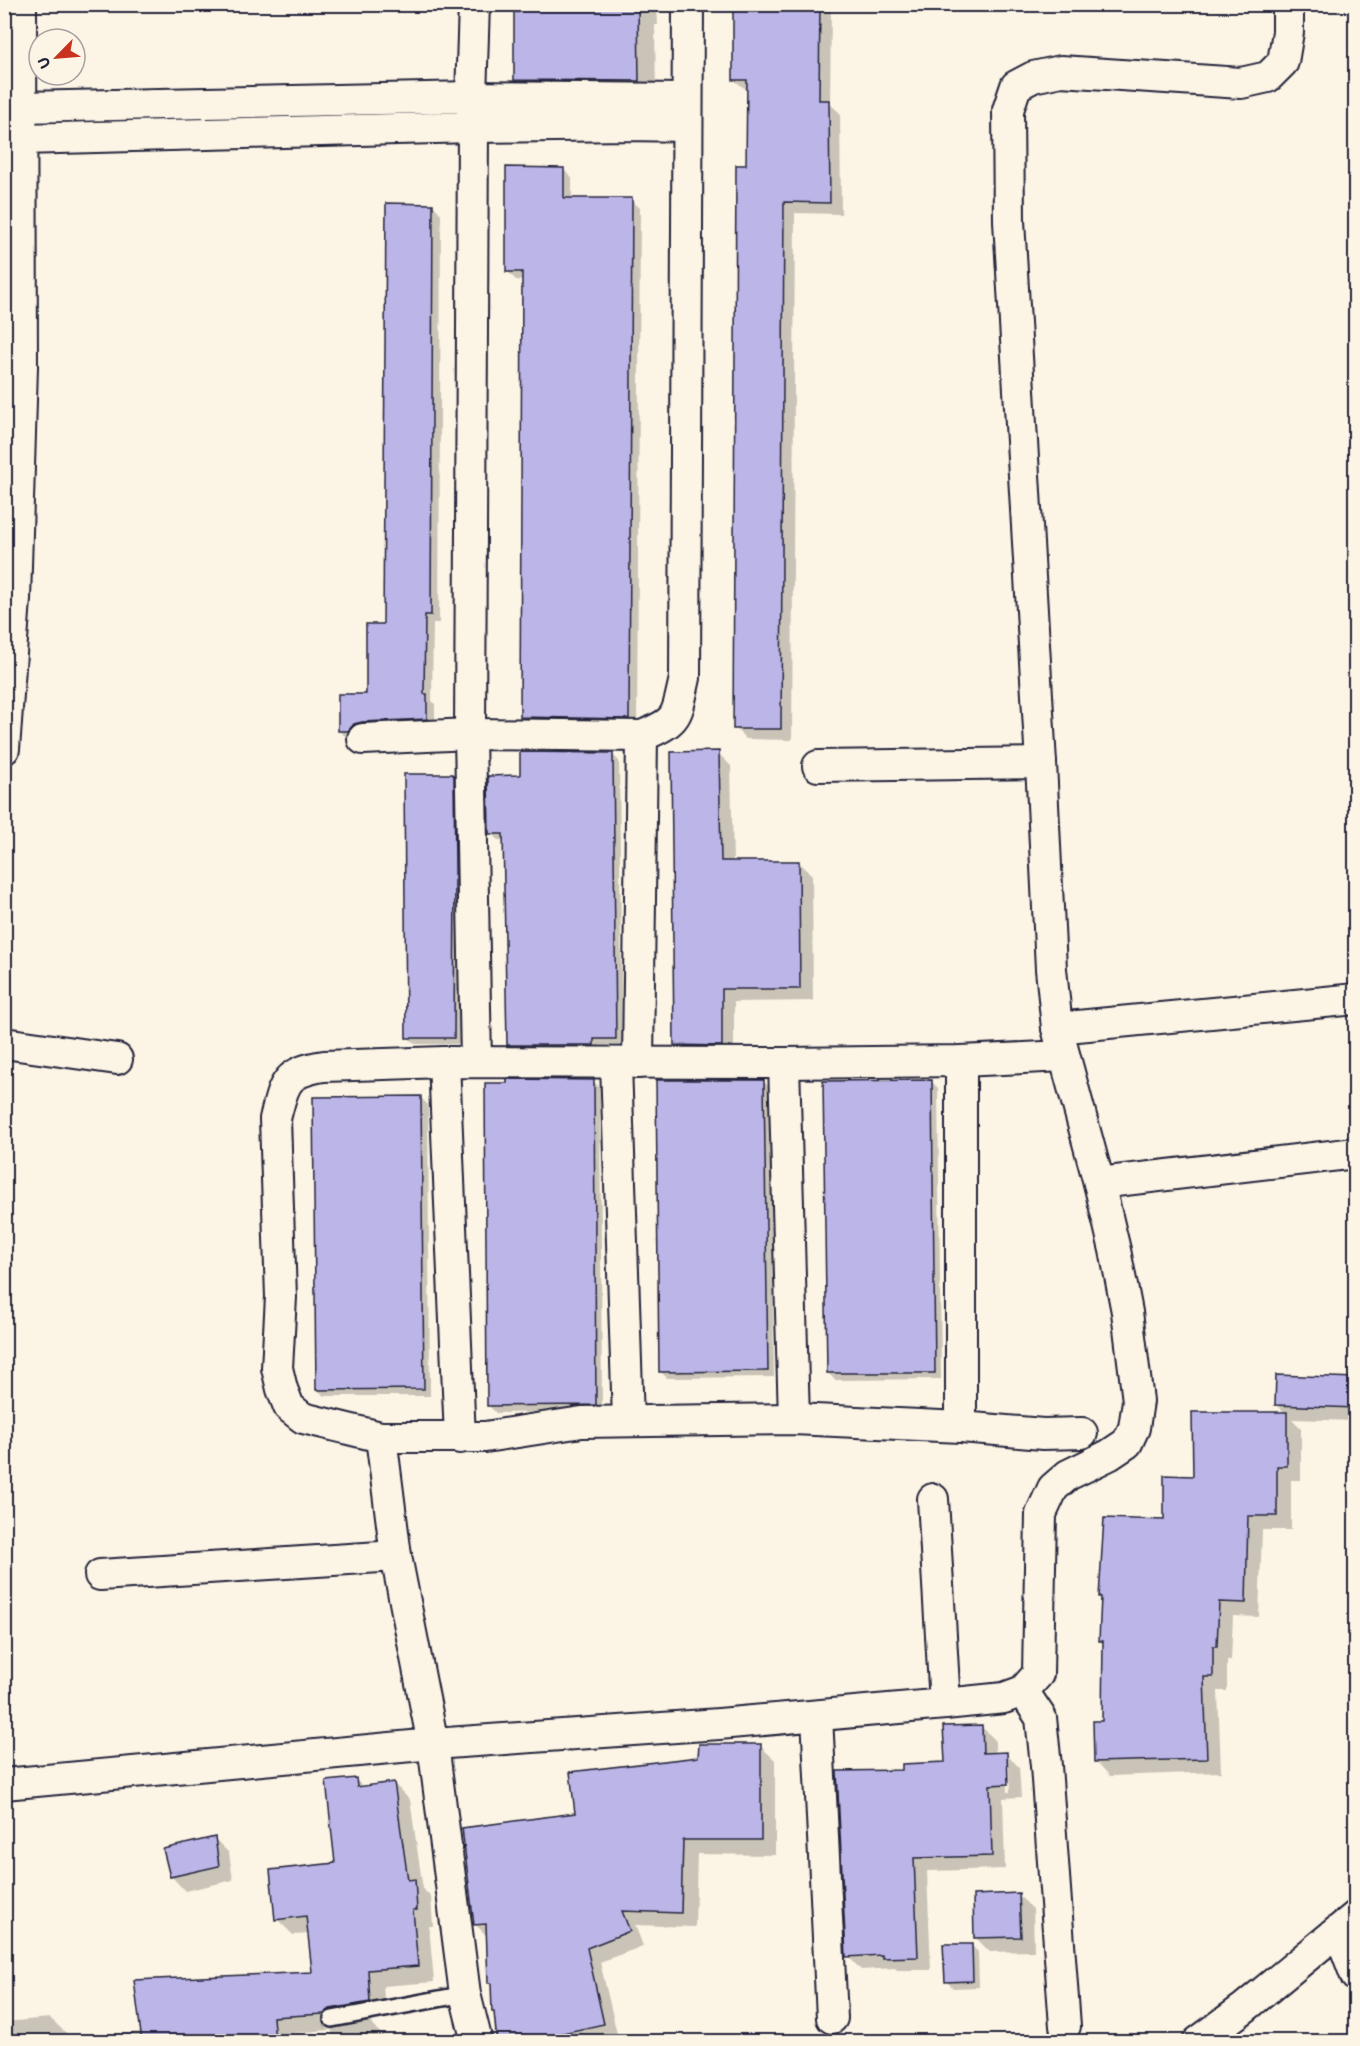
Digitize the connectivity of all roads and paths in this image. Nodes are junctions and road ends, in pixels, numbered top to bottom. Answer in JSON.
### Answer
{"nodes":[{"id":1,"x":21,"y":4,"type":"edge"},
{"id":2,"x":474,"y":4,"type":"edge"},
{"id":3,"x":688,"y":4,"type":"edge"},
{"id":4,"x":1288,"y":4,"type":"edge"},
{"id":5,"x":471,"y":97,"type":"junction"},
{"id":6,"x":22,"y":107,"type":"junction"},
{"id":7,"x":687,"y":112,"type":"junction"},
{"id":8,"x":474,"y":127,"type":"junction"},
{"id":9,"x":22,"y":139,"type":"junction"},
{"id":10,"x":470,"y":734,"type":"junction"},
{"id":11,"x":642,"y":736,"type":"junction"},
{"id":12,"x":363,"y":739,"type":"dead end"},
{"id":13,"x":4,"y":749,"type":"edge"},
{"id":14,"x":1041,"y":762,"type":"junction"},
{"id":15,"x":818,"y":765,"type":"dead end"},
{"id":16,"x":1356,"y":999,"type":"edge"},
{"id":17,"x":1060,"y":1042,"type":"junction"},
{"id":18,"x":4,"y":1043,"type":"edge"},
{"id":19,"x":117,"y":1059,"type":"dead end"},
{"id":20,"x":961,"y":1061,"type":"junction"},
{"id":21,"x":444,"y":1062,"type":"junction"},
{"id":22,"x":476,"y":1062,"type":"junction"},
{"id":23,"x":627,"y":1063,"type":"junction"},
{"id":24,"x":784,"y":1063,"type":"junction"},
{"id":25,"x":1356,"y":1153,"type":"edge"},
{"id":26,"x":1099,"y":1183,"type":"junction"},
{"id":27,"x":794,"y":1419,"type":"junction"},
{"id":28,"x":628,"y":1421,"type":"junction"},
{"id":29,"x":961,"y":1427,"type":"junction"},
{"id":30,"x":1082,"y":1432,"type":"dead end"},
{"id":31,"x":381,"y":1437,"type":"junction"},
{"id":32,"x":460,"y":1438,"type":"junction"},
{"id":33,"x":933,"y":1499,"type":"dead end"},
{"id":34,"x":396,"y":1556,"type":"junction"},
{"id":35,"x":100,"y":1575,"type":"dead end"},
{"id":36,"x":1023,"y":1691,"type":"junction"},
{"id":37,"x":945,"y":1704,"type":"junction"},
{"id":38,"x":818,"y":1716,"type":"junction"},
{"id":39,"x":433,"y":1744,"type":"junction"},
{"id":40,"x":4,"y":1784,"type":"edge"},
{"id":41,"x":1347,"y":1923,"type":"edge"},
{"id":42,"x":1356,"y":1976,"type":"edge"},
{"id":43,"x":465,"y":1994,"type":"junction"},
{"id":44,"x":832,"y":2018,"type":"dead end"},
{"id":45,"x":332,"y":2019,"type":"dead end"},
{"id":46,"x":1065,"y":2026,"type":"dead end"},
{"id":47,"x":477,"y":2042,"type":"edge"},
{"id":48,"x":1198,"y":2042,"type":"edge"}],
"edges":[{"from":1,"to":6,"type":"street"},
{"from":2,"to":5,"type":"street"},
{"from":3,"to":7,"type":"street"},
{"from":4,"to":14,"type":"street"},
{"from":5,"to":6,"type":"street"},
{"from":5,"to":7,"type":"street"},
{"from":5,"to":8,"type":"street"},
{"from":6,"to":9,"type":"street"},
{"from":7,"to":8,"type":"street"},
{"from":7,"to":11,"type":"street"},
{"from":8,"to":9,"type":"street"},
{"from":8,"to":10,"type":"street"},
{"from":9,"to":13,"type":"street"},
{"from":10,"to":11,"type":"street"},
{"from":10,"to":12,"type":"street"},
{"from":10,"to":22,"type":"street"},
{"from":11,"to":23,"type":"street"},
{"from":14,"to":15,"type":"street"},
{"from":14,"to":17,"type":"street"},
{"from":16,"to":17,"type":"street"},
{"from":17,"to":20,"type":"street"},
{"from":17,"to":26,"type":"street"},
{"from":18,"to":19,"type":"street"},
{"from":20,"to":24,"type":"street"},
{"from":20,"to":29,"type":"street"},
{"from":21,"to":22,"type":"street"},
{"from":21,"to":31,"type":"street"},
{"from":21,"to":32,"type":"street"},
{"from":22,"to":23,"type":"street"},
{"from":23,"to":24,"type":"street"},
{"from":23,"to":28,"type":"street"},
{"from":24,"to":27,"type":"street"},
{"from":25,"to":26,"type":"street"},
{"from":26,"to":36,"type":"street"},
{"from":27,"to":28,"type":"street"},
{"from":27,"to":29,"type":"street"},
{"from":28,"to":32,"type":"street"},
{"from":29,"to":30,"type":"street"},
{"from":31,"to":32,"type":"street"},
{"from":31,"to":34,"type":"street"},
{"from":33,"to":37,"type":"street"},
{"from":34,"to":35,"type":"street"},
{"from":34,"to":39,"type":"street"},
{"from":36,"to":37,"type":"street"},
{"from":36,"to":46,"type":"street"},
{"from":37,"to":38,"type":"street"},
{"from":38,"to":39,"type":"street"},
{"from":38,"to":44,"type":"street"},
{"from":39,"to":40,"type":"street"},
{"from":39,"to":43,"type":"street"},
{"from":41,"to":42,"type":"street"},
{"from":41,"to":48,"type":"street"},
{"from":43,"to":45,"type":"lane"},
{"from":43,"to":47,"type":"street"}]}
